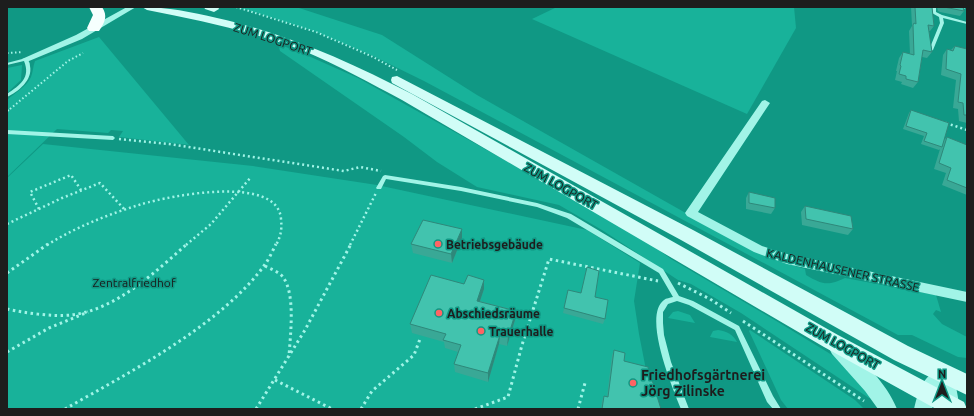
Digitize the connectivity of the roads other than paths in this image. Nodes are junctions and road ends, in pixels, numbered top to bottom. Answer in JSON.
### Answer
{"nodes":[{"id":1,"x":95,"y":7,"type":"edge"},
{"id":2,"x":132,"y":7,"type":"edge"},
{"id":3,"x":147,"y":7,"type":"edge"},
{"id":4,"x":934,"y":7,"type":"edge"},
{"id":5,"x":209,"y":8,"type":"edge"},
{"id":6,"x":941,"y":16,"type":"junction"},
{"id":7,"x":967,"y":23,"type":"edge"},
{"id":8,"x":94,"y":28,"type":"junction"},
{"id":9,"x":931,"y":50,"type":"edge"},
{"id":10,"x":26,"y":59,"type":"junction"},
{"id":11,"x":7,"y":64,"type":"edge"},
{"id":12,"x":7,"y":96,"type":"edge"},
{"id":13,"x":764,"y":103,"type":"dead end"},
{"id":14,"x":7,"y":132,"type":"edge"},
{"id":15,"x":113,"y":138,"type":"road end"},
{"id":16,"x":379,"y":188,"type":"road end"},
{"id":17,"x":677,"y":298,"type":"junction"},
{"id":18,"x":967,"y":298,"type":"edge"},
{"id":19,"x":831,"y":340,"type":"junction"},
{"id":20,"x":945,"y":375,"type":"junction"},
{"id":21,"x":967,"y":385,"type":"edge"},
{"id":22,"x":925,"y":401,"type":"edge"},
{"id":23,"x":885,"y":404,"type":"edge"},
{"id":24,"x":953,"y":408,"type":"edge"},
{"id":25,"x":685,"y":409,"type":"edge"},
{"id":26,"x":777,"y":409,"type":"edge"}],
"edges":[{"from":1,"to":8,"type":"highway"},
{"from":2,"to":8,"type":"street"},
{"from":3,"to":19,"type":"main road","name":"ZUM LOGPORT"},
{"from":4,"to":6,"type":"lane"},
{"from":5,"to":20,"type":"main road","name":"ZUM LOGPORT"},
{"from":6,"to":7,"type":"lane"},
{"from":6,"to":9,"type":"lane"},
{"from":8,"to":10,"type":"street"},
{"from":10,"to":11,"type":"lane"},
{"from":10,"to":12,"type":"lane"},
{"from":13,"to":18,"type":"street","name":"KALDENHAUSENER STRASSE"},
{"from":14,"to":15,"type":"lane"},
{"from":16,"to":17,"type":"lane"},
{"from":17,"to":25,"type":"lane"},
{"from":17,"to":26,"type":"lane"},
{"from":19,"to":22,"type":"main road","name":"ZUM LOGPORT"},
{"from":19,"to":23,"type":"street"},
{"from":20,"to":21,"type":"main road","name":"ZUM LOGPORT"},
{"from":20,"to":22,"type":"street"},
{"from":20,"to":24,"type":"street"},
{"from":22,"to":24,"type":"main road","name":"ZUM LOGPORT"}]}
